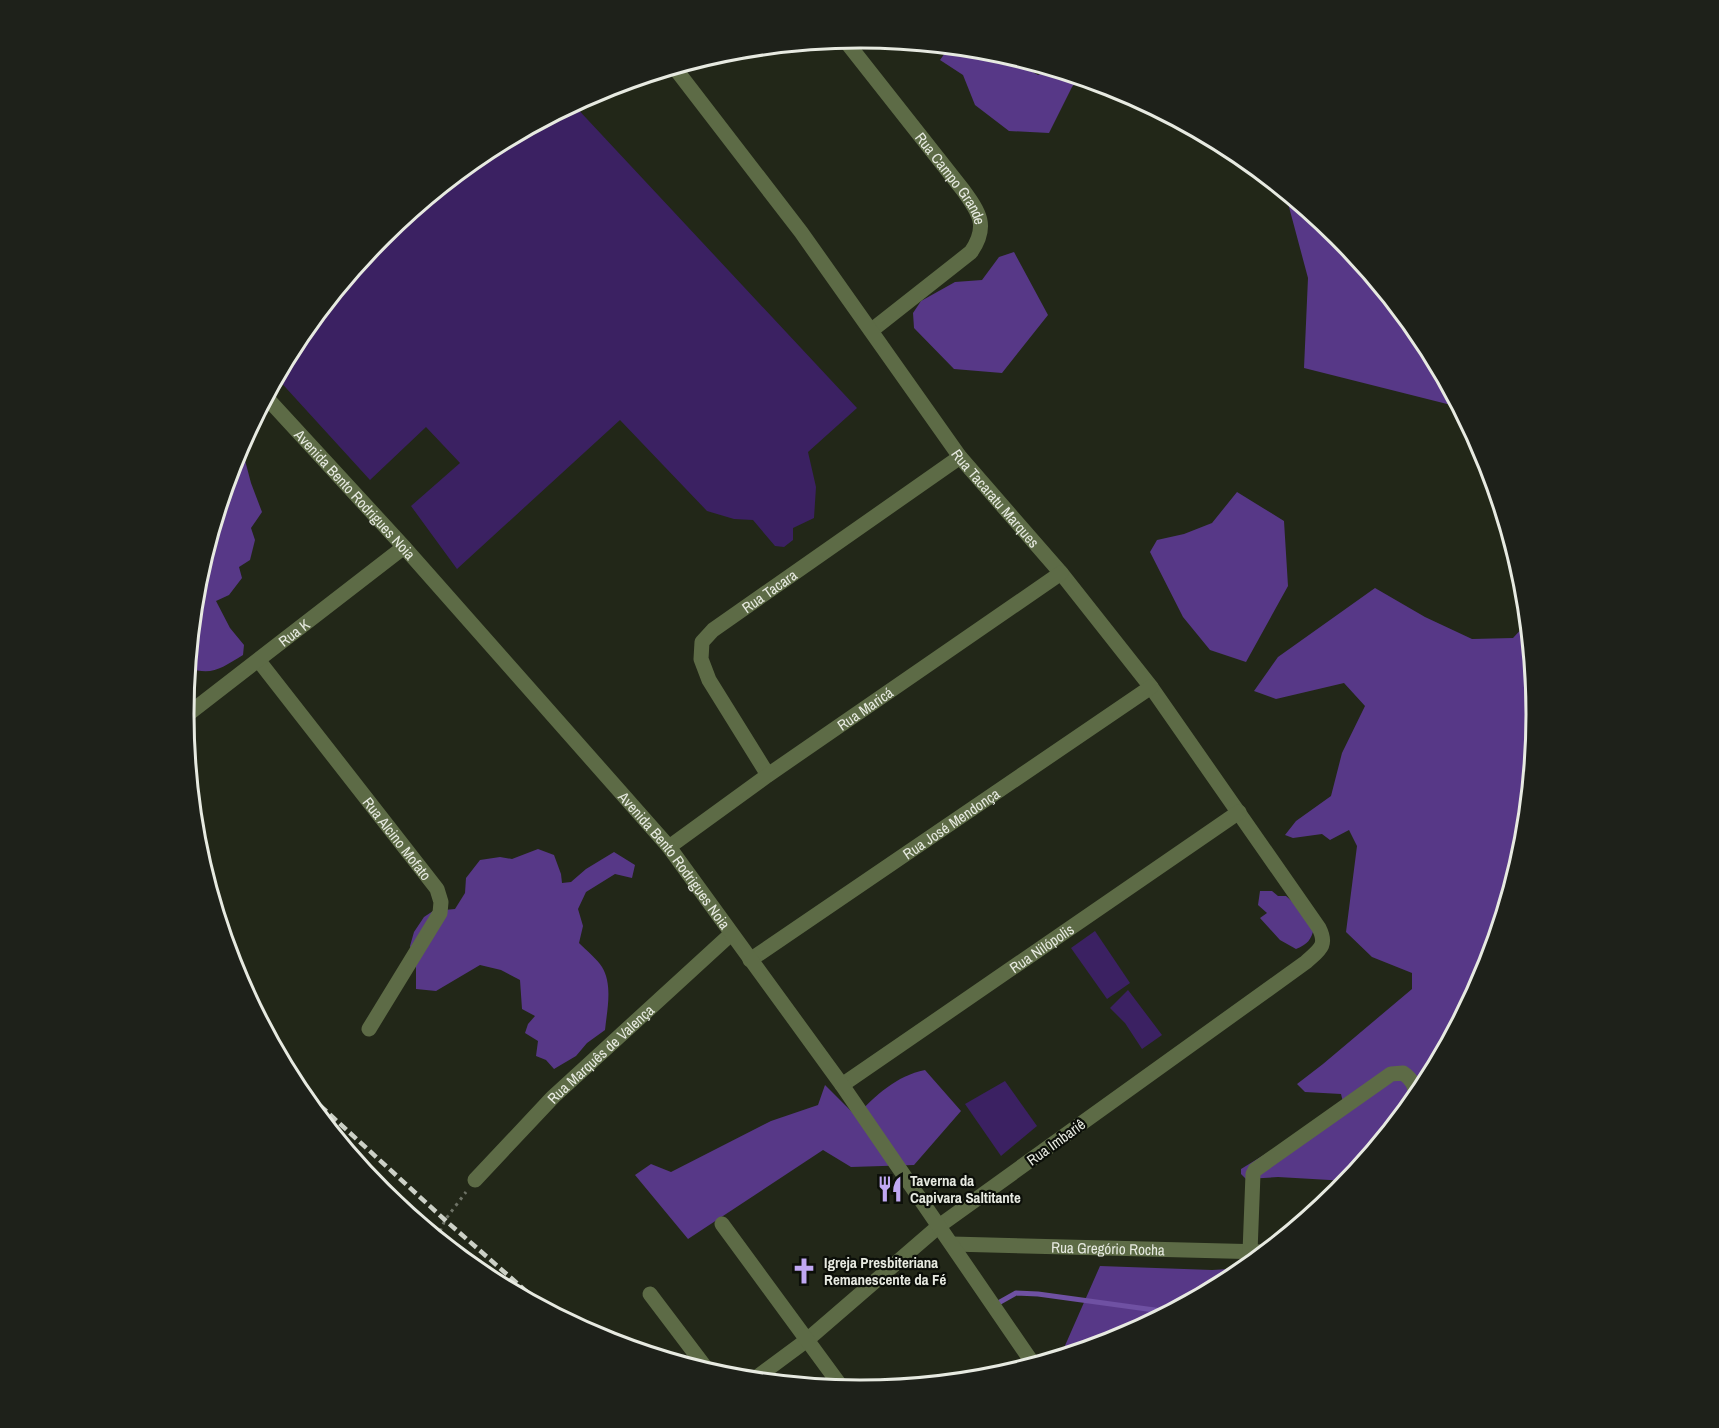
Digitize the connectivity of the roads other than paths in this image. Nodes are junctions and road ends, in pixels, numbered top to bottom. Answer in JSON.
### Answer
{"nodes":[{"id":1,"x":851,"y":48,"type":"edge"},
{"id":2,"x":679,"y":73,"type":"edge"},
{"id":3,"x":872,"y":330,"type":"junction"},
{"id":4,"x":271,"y":403,"type":"edge"},
{"id":5,"x":960,"y":457,"type":"junction"},
{"id":6,"x":404,"y":547,"type":"junction"},
{"id":7,"x":1061,"y":573,"type":"junction"},
{"id":8,"x":259,"y":661,"type":"junction"},
{"id":9,"x":1151,"y":687,"type":"junction"},
{"id":10,"x":194,"y":710,"type":"edge"},
{"id":11,"x":768,"y":775,"type":"junction"},
{"id":12,"x":1239,"y":812,"type":"junction"},
{"id":13,"x":669,"y":847,"type":"junction"},
{"id":14,"x":1319,"y":928,"type":"joint"},
{"id":15,"x":731,"y":933,"type":"junction"},
{"id":16,"x":750,"y":960,"type":"junction"},
{"id":17,"x":369,"y":1029,"type":"dead end"},
{"id":18,"x":1413,"y":1083,"type":"edge"},
{"id":19,"x":842,"y":1085,"type":"junction"},
{"id":20,"x":475,"y":1180,"type":"road end"},
{"id":21,"x":722,"y":1224,"type":"dead end"},
{"id":22,"x":939,"y":1226,"type":"junction"},
{"id":23,"x":952,"y":1244,"type":"junction"},
{"id":24,"x":1257,"y":1248,"type":"edge"},
{"id":25,"x":1252,"y":1252,"type":"edge"},
{"id":26,"x":650,"y":1294,"type":"dead end"},
{"id":27,"x":807,"y":1340,"type":"junction"},
{"id":28,"x":1029,"y":1358,"type":"edge"},
{"id":29,"x":700,"y":1360,"type":"edge"},
{"id":30,"x":763,"y":1372,"type":"edge"},
{"id":31,"x":836,"y":1379,"type":"edge"}],
"edges":[{"from":1,"to":3,"type":"street","name":"Rua Campo Grande"},
{"from":2,"to":3,"type":"street","name":"Rua Tacaratu Marques"},
{"from":3,"to":5,"type":"street","name":"Rua Tacaratu Marques"},
{"from":4,"to":6,"type":"street","name":"Avenida Bento Rodrigues Noia"},
{"from":5,"to":7,"type":"street","name":"Rua Tacaratu Marques"},
{"from":5,"to":11,"type":"street","name":"Rua Tacara"},
{"from":6,"to":8,"type":"street","name":"Rua K"},
{"from":6,"to":13,"type":"street","name":"Avenida Bento Rodrigues Noia"},
{"from":7,"to":9,"type":"street","name":"Rua Tacaratu Marques"},
{"from":7,"to":11,"type":"street","name":"Rua Maricá"},
{"from":8,"to":10,"type":"street","name":"Rua K"},
{"from":8,"to":17,"type":"street","name":"Rua Alcino Mofato"},
{"from":9,"to":12,"type":"street","name":"Rua Tacaratu Marques"},
{"from":9,"to":16,"type":"street","name":"Rua José Mendonça"},
{"from":11,"to":13,"type":"street","name":"Rua Maricá"},
{"from":12,"to":14,"type":"street","name":"Rua Tacaratu Marques"},
{"from":12,"to":19,"type":"street","name":"Rua Nilópolis"},
{"from":13,"to":15,"type":"street","name":"Avenida Bento Rodrigues Noia"},
{"from":14,"to":22,"type":"street","name":"Rua Imbariê"},
{"from":15,"to":16,"type":"street","name":"Avenida Bento Rodrigues Noia"},
{"from":15,"to":20,"type":"street","name":"Rua Marquês de Valença"},
{"from":16,"to":19,"type":"street","name":"Avenida Bento Rodrigues Noia"},
{"from":18,"to":24,"type":"street"},
{"from":19,"to":22,"type":"street","name":"Avenida Bento Rodrigues Noia"},
{"from":21,"to":27,"type":"street"},
{"from":22,"to":23,"type":"street","name":"Avenida Bento Rodrigues Noia"},
{"from":22,"to":27,"type":"street","name":"Rua Imbariê"},
{"from":23,"to":25,"type":"street","name":"Rua Gregório Rocha"},
{"from":23,"to":28,"type":"street","name":"Avenida Bento Rodrigues Noia"},
{"from":26,"to":29,"type":"street"},
{"from":27,"to":30,"type":"street","name":"Rua Imbariê"},
{"from":27,"to":31,"type":"street"}]}
